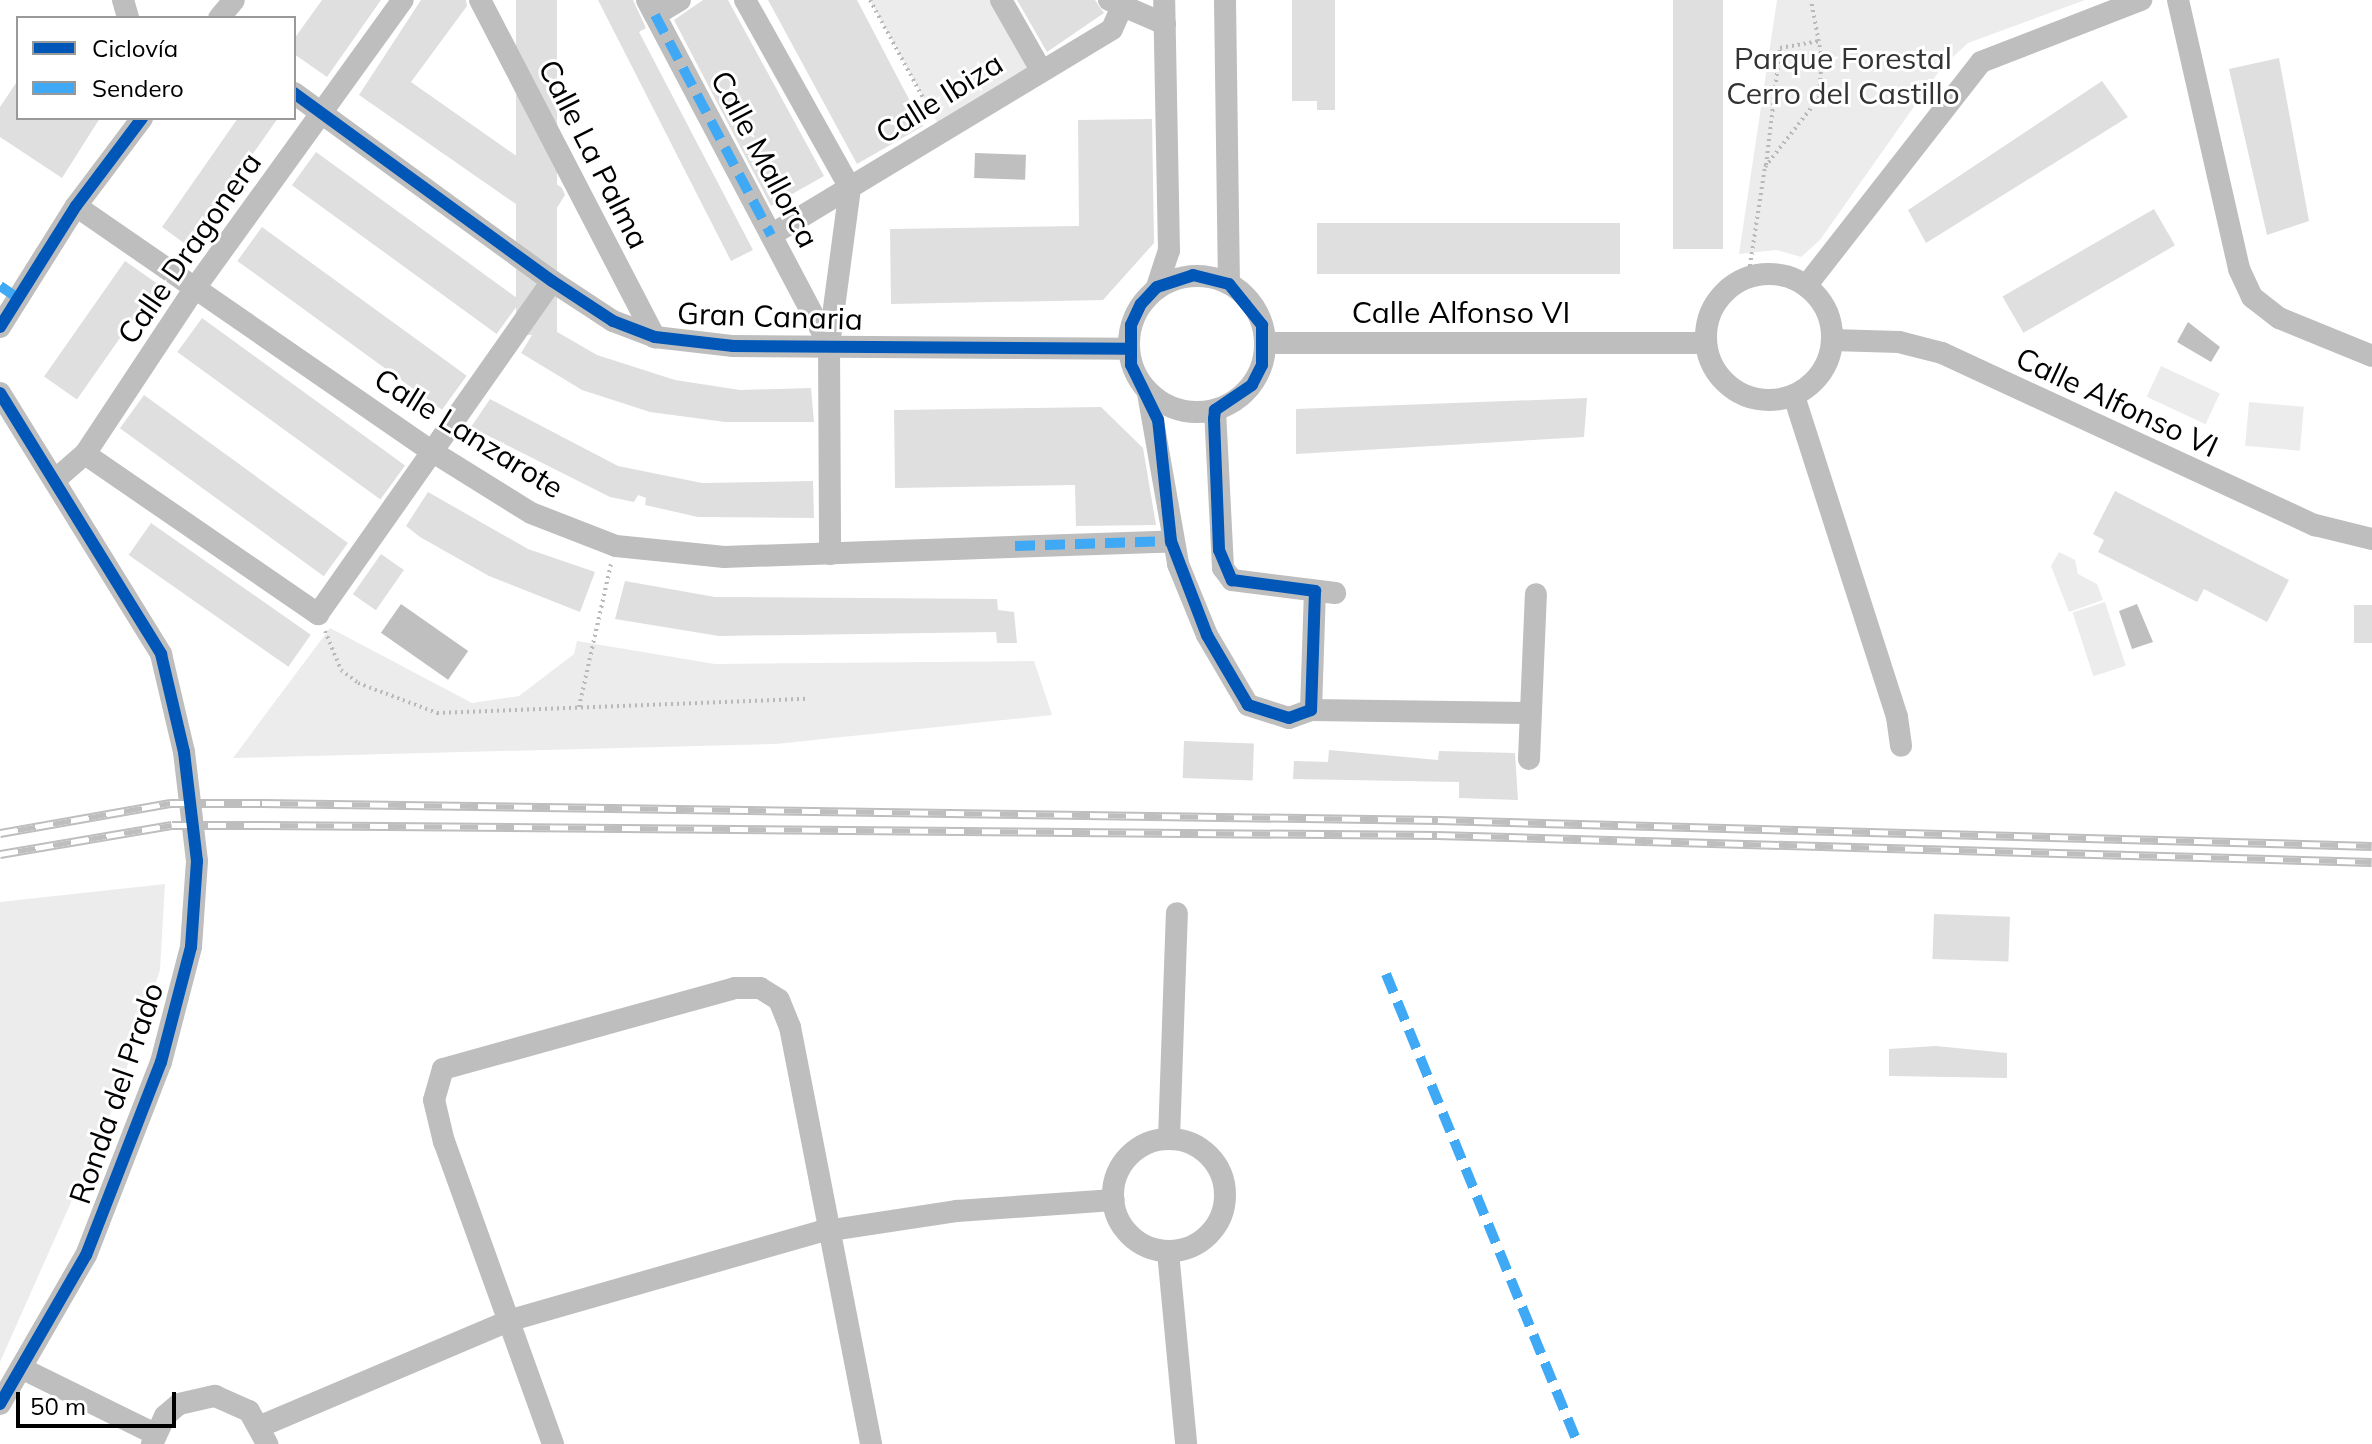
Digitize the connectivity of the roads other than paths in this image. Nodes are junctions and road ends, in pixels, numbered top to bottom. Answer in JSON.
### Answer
{"nodes":[{"id":1,"x":234,"y":0,"type":"edge"},
{"id":2,"x":403,"y":0,"type":"edge"},
{"id":3,"x":480,"y":0,"type":"edge"},
{"id":4,"x":680,"y":0,"type":"edge"},
{"id":5,"x":745,"y":0,"type":"edge"},
{"id":6,"x":1001,"y":0,"type":"edge"},
{"id":7,"x":1164,"y":0,"type":"edge"},
{"id":8,"x":1225,"y":0,"type":"edge"},
{"id":9,"x":2141,"y":0,"type":"edge"},
{"id":10,"x":2178,"y":0,"type":"edge"},
{"id":11,"x":1119,"y":3,"type":"edge"},
{"id":12,"x":651,"y":8,"type":"edge"},
{"id":13,"x":221,"y":16,"type":"edge"},
{"id":14,"x":1165,"y":24,"type":"junction"},
{"id":15,"x":1041,"y":70,"type":"junction"},
{"id":16,"x":296,"y":94,"type":"edge"},
{"id":17,"x":321,"y":113,"type":"junction"},
{"id":18,"x":140,"y":120,"type":"edge"},
{"id":19,"x":850,"y":188,"type":"junction"},
{"id":20,"x":76,"y":206,"type":"junction"},
{"id":21,"x":771,"y":235,"type":"junction"},
{"id":22,"x":552,"y":281,"type":"junction"},
{"id":23,"x":1229,"y":284,"type":"junction"},
{"id":24,"x":1806,"y":286,"type":"junction"},
{"id":25,"x":1157,"y":287,"type":"junction"},
{"id":26,"x":195,"y":288,"type":"junction"},
{"id":27,"x":0,"y":327,"type":"edge"},
{"id":28,"x":655,"y":337,"type":"junction"},
{"id":29,"x":1832,"y":340,"type":"junction"},
{"id":30,"x":1265,"y":343,"type":"junction"},
{"id":31,"x":1705,"y":343,"type":"junction"},
{"id":32,"x":829,"y":345,"type":"junction"},
{"id":33,"x":1128,"y":349,"type":"junction"},
{"id":34,"x":2372,"y":356,"type":"edge"},
{"id":35,"x":0,"y":393,"type":"edge"},
{"id":36,"x":1148,"y":393,"type":"junction"},
{"id":37,"x":1794,"y":396,"type":"junction"},
{"id":38,"x":1215,"y":410,"type":"junction"},
{"id":39,"x":433,"y":452,"type":"junction"},
{"id":40,"x":85,"y":454,"type":"junction"},
{"id":41,"x":56,"y":479,"type":"junction"},
{"id":42,"x":2372,"y":539,"type":"edge"},
{"id":43,"x":1171,"y":541,"type":"junction"},
{"id":44,"x":830,"y":554,"type":"junction"},
{"id":45,"x":1536,"y":594,"type":"dead end"},
{"id":46,"x":1311,"y":710,"type":"junction"},
{"id":47,"x":1530,"y":713,"type":"junction"},
{"id":48,"x":1901,"y":746,"type":"dead end"},
{"id":49,"x":1529,"y":759,"type":"dead end"},
{"id":50,"x":1177,"y":913,"type":"dead end"},
{"id":51,"x":1169,"y":1139,"type":"junction"},
{"id":52,"x":1114,"y":1200,"type":"junction"},
{"id":53,"x":830,"y":1230,"type":"junction"},
{"id":54,"x":1168,"y":1252,"type":"junction"},
{"id":55,"x":508,"y":1321,"type":"junction"},
{"id":56,"x":21,"y":1368,"type":"junction"},
{"id":57,"x":0,"y":1404,"type":"edge"},
{"id":58,"x":264,"y":1435,"type":"edge"},
{"id":59,"x":154,"y":1439,"type":"edge"},
{"id":60,"x":553,"y":1444,"type":"edge"},
{"id":61,"x":871,"y":1444,"type":"edge"},
{"id":62,"x":1186,"y":1444,"type":"edge"}],
"edges":[{"from":1,"to":13,"type":"street"},
{"from":2,"to":17,"type":"street","name":"Calle Dragonera"},
{"from":3,"to":28,"type":"street","name":"Calle La Palma"},
{"from":4,"to":12,"type":"street"},
{"from":5,"to":19,"type":"street"},
{"from":6,"to":15,"type":"street"},
{"from":7,"to":14,"type":"street"},
{"from":8,"to":23,"type":"street"},
{"from":9,"to":24,"type":"street"},
{"from":10,"to":34,"type":"street"},
{"from":11,"to":14,"type":"street"},
{"from":11,"to":15,"type":"street","name":"Calle Ibiza"},
{"from":12,"to":21,"type":"street","name":"Calle Mallorca"},
{"from":14,"to":25,"type":"street"},
{"from":15,"to":19,"type":"street","name":"Calle Ibiza"},
{"from":16,"to":17,"type":"street","name":"Gran Canaria"},
{"from":17,"to":22,"type":"street","name":"Gran Canaria"},
{"from":17,"to":26,"type":"street","name":"Calle Dragonera"},
{"from":18,"to":20,"type":"street"},
{"from":19,"to":21,"type":"street","name":"Calle Ibiza"},
{"from":19,"to":32,"type":"street"},
{"from":20,"to":26,"type":"street","name":"Calle Lanzarote"},
{"from":20,"to":27,"type":"street"},
{"from":21,"to":32,"type":"street","name":"Calle Mallorca"},
{"from":22,"to":28,"type":"street","name":"Gran Canaria"},
{"from":22,"to":39,"type":"street"},
{"from":23,"to":25,"type":"street"},
{"from":23,"to":30,"type":"street"},
{"from":24,"to":29,"type":"street"},
{"from":24,"to":31,"type":"street"},
{"from":25,"to":33,"type":"street"},
{"from":26,"to":39,"type":"street","name":"Calle Lanzarote"},
{"from":26,"to":40,"type":"street","name":"Calle Dragonera"},
{"from":28,"to":32,"type":"street","name":"Gran Canaria"},
{"from":29,"to":37,"type":"street"},
{"from":29,"to":42,"type":"street","name":"Calle Alfonso VI"},
{"from":30,"to":31,"type":"street","name":"Calle Alfonso VI"},
{"from":30,"to":38,"type":"street"},
{"from":31,"to":37,"type":"street"},
{"from":32,"to":33,"type":"street","name":"Gran Canaria"},
{"from":32,"to":44,"type":"street"},
{"from":33,"to":36,"type":"street"},
{"from":35,"to":41,"type":"street","name":"Ronda del Prado"},
{"from":36,"to":38,"type":"street"},
{"from":36,"to":43,"type":"street"},
{"from":37,"to":48,"type":"street"},
{"from":38,"to":46,"type":"street"},
{"from":39,"to":40,"type":"street"},
{"from":39,"to":44,"type":"street","name":"Calle Lanzarote"},
{"from":40,"to":41,"type":"street","name":"Calle Dragonera"},
{"from":41,"to":56,"type":"street","name":"Ronda del Prado"},
{"from":43,"to":44,"type":"street","name":"Calle Lanzarote"},
{"from":43,"to":46,"type":"street"},
{"from":45,"to":47,"type":"street"},
{"from":46,"to":47,"type":"street"},
{"from":47,"to":49,"type":"street"},
{"from":50,"to":51,"type":"street"},
{"from":51,"to":52,"type":"street"},
{"from":51,"to":54,"type":"street"},
{"from":52,"to":53,"type":"street"},
{"from":52,"to":54,"type":"street"},
{"from":53,"to":55,"type":"street"},
{"from":53,"to":55,"type":"street"},
{"from":53,"to":61,"type":"street"},
{"from":54,"to":62,"type":"street"},
{"from":55,"to":58,"type":"street"},
{"from":55,"to":60,"type":"street"},
{"from":56,"to":57,"type":"street","name":"Ronda del Prado"},
{"from":56,"to":59,"type":"street"},
{"from":58,"to":59,"type":"street"}]}
